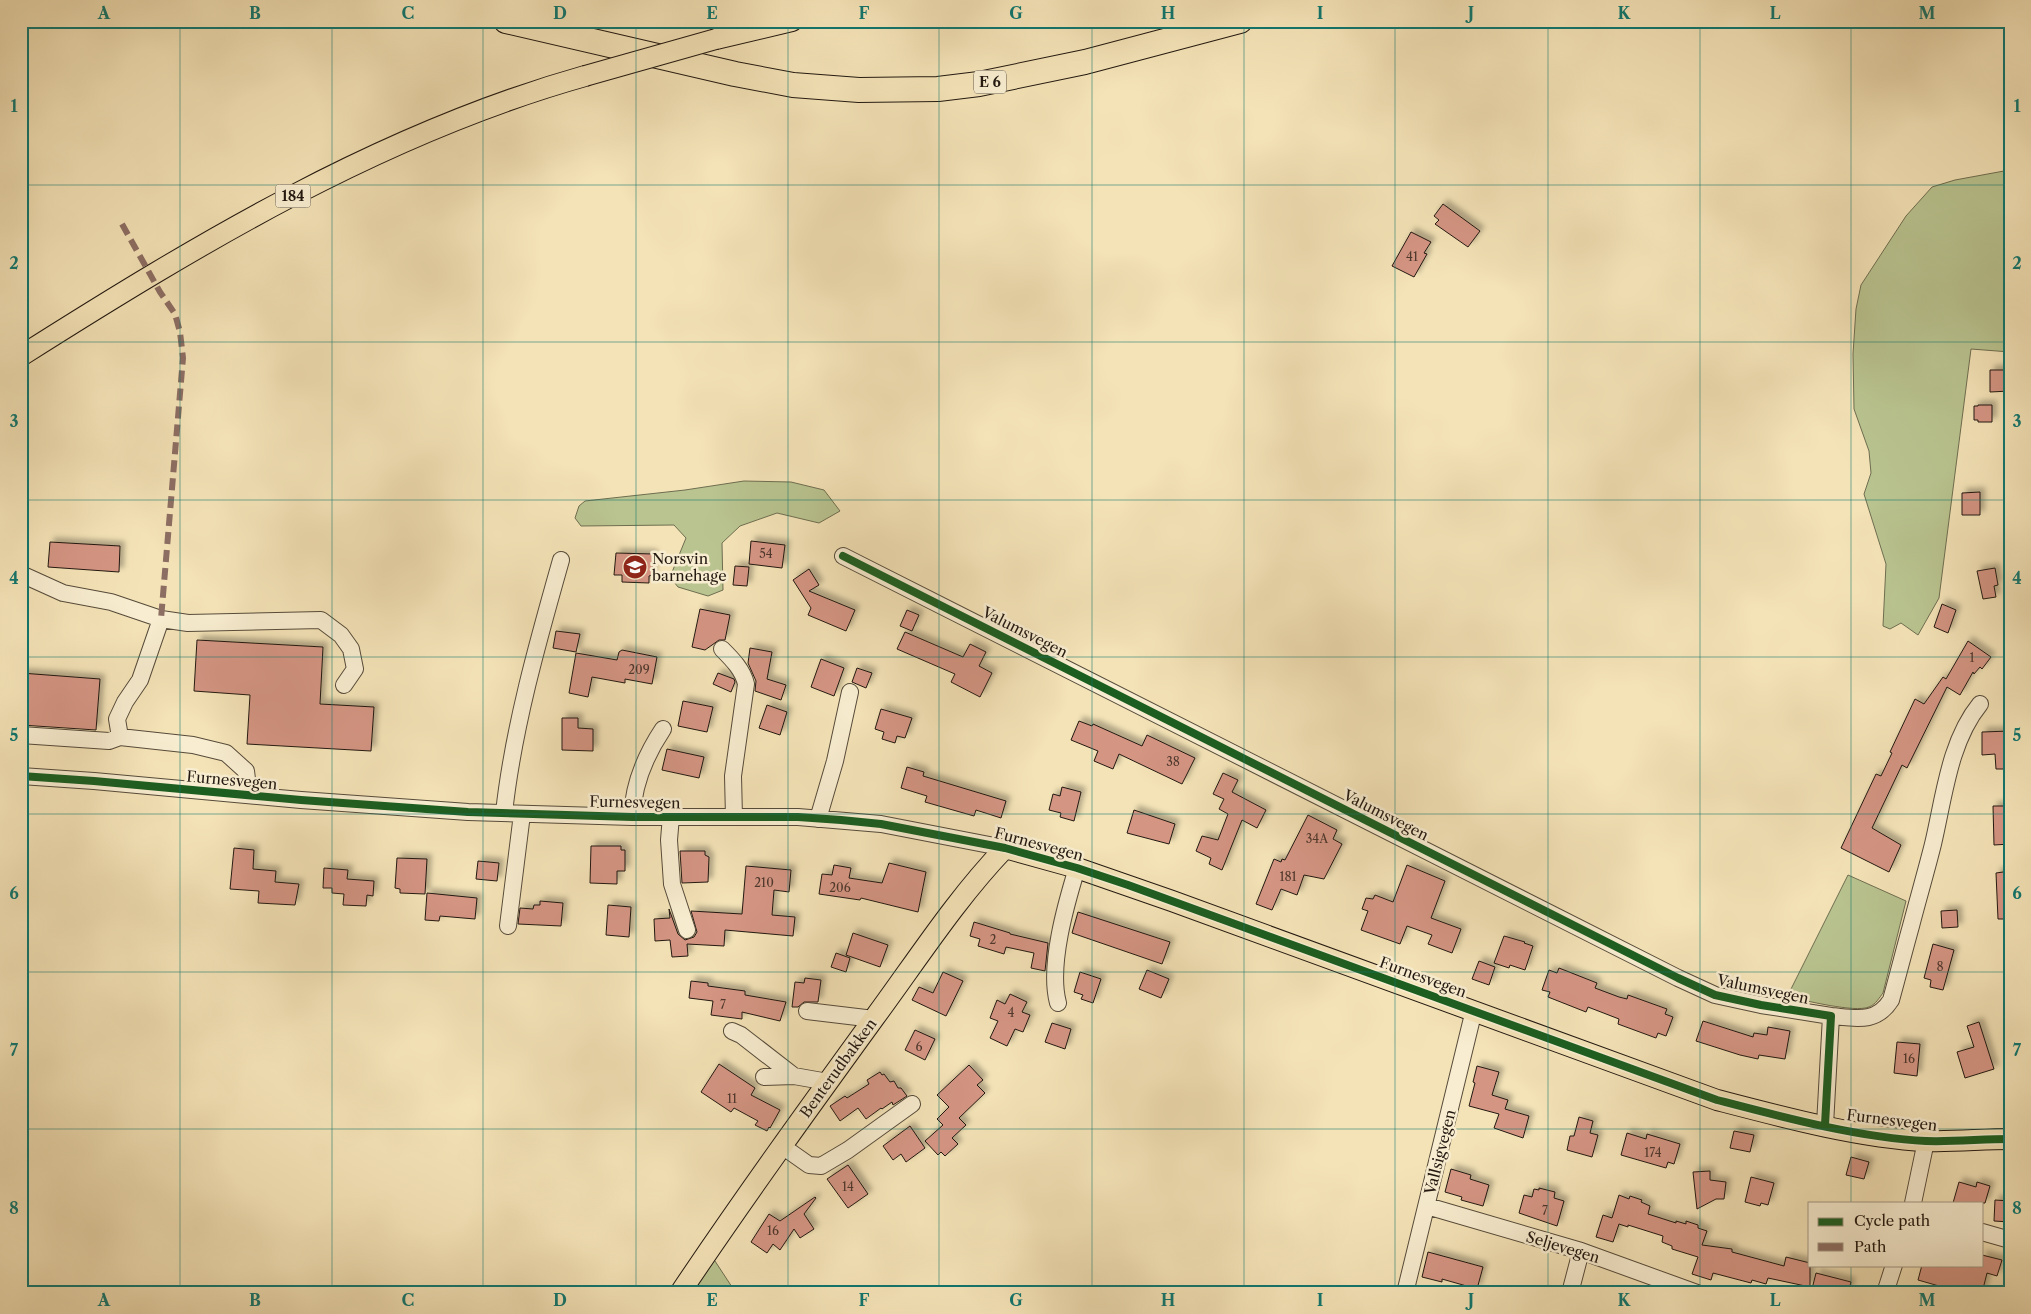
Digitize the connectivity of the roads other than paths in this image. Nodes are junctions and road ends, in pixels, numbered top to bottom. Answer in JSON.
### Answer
{"nodes":[{"id":1,"x":506,"y":21,"type":"edge"},
{"id":2,"x":792,"y":21,"type":"edge"},
{"id":3,"x":1240,"y":21,"type":"edge"},
{"id":4,"x":21,"y":356,"type":"edge"},
{"id":5,"x":843,"y":556,"type":"dead end"},
{"id":6,"x":561,"y":560,"type":"dead end"},
{"id":7,"x":21,"y":574,"type":"edge"},
{"id":8,"x":161,"y":619,"type":"junction"},
{"id":9,"x":722,"y":649,"type":"dead end"},
{"id":10,"x":344,"y":685,"type":"dead end"},
{"id":11,"x":850,"y":692,"type":"dead end"},
{"id":12,"x":1980,"y":704,"type":"dead end"},
{"id":13,"x":663,"y":729,"type":"dead end"},
{"id":14,"x":21,"y":735,"type":"edge"},
{"id":15,"x":120,"y":737,"type":"junction"},
{"id":16,"x":21,"y":776,"type":"edge"},
{"id":17,"x":249,"y":795,"type":"junction"},
{"id":18,"x":504,"y":813,"type":"junction"},
{"id":19,"x":522,"y":814,"type":"junction"},
{"id":20,"x":671,"y":816,"type":"junction"},
{"id":21,"x":632,"y":817,"type":"junction"},
{"id":22,"x":734,"y":817,"type":"junction"},
{"id":23,"x":818,"y":819,"type":"junction"},
{"id":24,"x":1005,"y":848,"type":"junction"},
{"id":25,"x":1077,"y":868,"type":"junction"},
{"id":26,"x":508,"y":926,"type":"dead end"},
{"id":27,"x":687,"y":930,"type":"dead end"},
{"id":28,"x":1058,"y":1003,"type":"dead end"},
{"id":29,"x":1474,"y":1010,"type":"junction"},
{"id":30,"x":807,"y":1011,"type":"dead end"},
{"id":31,"x":1831,"y":1016,"type":"junction"},
{"id":32,"x":874,"y":1019,"type":"junction"},
{"id":33,"x":732,"y":1031,"type":"dead end"},
{"id":34,"x":794,"y":1076,"type":"junction"},
{"id":35,"x":764,"y":1077,"type":"dead end"},
{"id":36,"x":828,"y":1082,"type":"junction"},
{"id":37,"x":912,"y":1104,"type":"dead end"},
{"id":38,"x":1825,"y":1125,"type":"junction"},
{"id":39,"x":2010,"y":1139,"type":"edge"},
{"id":40,"x":1926,"y":1141,"type":"junction"},
{"id":41,"x":782,"y":1146,"type":"junction"},
{"id":42,"x":1913,"y":1202,"type":"edge"},
{"id":43,"x":1427,"y":1206,"type":"junction"},
{"id":44,"x":1984,"y":1233,"type":"edge"},
{"id":45,"x":2010,"y":1240,"type":"edge"},
{"id":46,"x":1581,"y":1251,"type":"junction"},
{"id":47,"x":1894,"y":1266,"type":"edge"},
{"id":48,"x":680,"y":1293,"type":"edge"},
{"id":49,"x":1406,"y":1293,"type":"edge"},
{"id":50,"x":1570,"y":1293,"type":"edge"},
{"id":51,"x":1697,"y":1293,"type":"edge"},
{"id":52,"x":1885,"y":1293,"type":"edge"}],
"edges":[{"from":1,"to":3,"type":"highway","number":"E 6"},
{"from":2,"to":4,"type":"main road","number":"184","bridge":true},
{"from":5,"to":31,"type":"street","name":"Valumsvegen"},
{"from":6,"to":18,"type":"street"},
{"from":7,"to":8,"type":"street"},
{"from":8,"to":10,"type":"street"},
{"from":8,"to":15,"type":"street"},
{"from":9,"to":22,"type":"street"},
{"from":11,"to":23,"type":"street"},
{"from":12,"to":31,"type":"street","name":"Valumsvegen"},
{"from":13,"to":21,"type":"street"},
{"from":14,"to":15,"type":"street"},
{"from":15,"to":17,"type":"street"},
{"from":16,"to":17,"type":"street","name":"Furnesvegen"},
{"from":17,"to":18,"type":"street","name":"Furnesvegen"},
{"from":18,"to":19,"type":"street","name":"Furnesvegen"},
{"from":19,"to":21,"type":"street","name":"Furnesvegen"},
{"from":19,"to":26,"type":"street"},
{"from":20,"to":21,"type":"street","name":"Furnesvegen"},
{"from":20,"to":22,"type":"street","name":"Furnesvegen"},
{"from":20,"to":27,"type":"street"},
{"from":22,"to":23,"type":"street","name":"Furnesvegen"},
{"from":23,"to":24,"type":"street","name":"Furnesvegen"},
{"from":24,"to":25,"type":"main road","name":"Furnesvegen"},
{"from":24,"to":32,"type":"main road","name":"Benterudbakken"},
{"from":25,"to":28,"type":"street"},
{"from":25,"to":29,"type":"main road","name":"Furnesvegen"},
{"from":29,"to":38,"type":"main road","name":"Furnesvegen"},
{"from":29,"to":43,"type":"street","name":"Vallsigvegen"},
{"from":30,"to":32,"type":"street"},
{"from":31,"to":38,"type":"street"},
{"from":32,"to":36,"type":"main road","name":"Benterudbakken"},
{"from":33,"to":34,"type":"street"},
{"from":34,"to":35,"type":"street"},
{"from":34,"to":36,"type":"street"},
{"from":36,"to":41,"type":"main road","name":"Benterudbakken"},
{"from":37,"to":41,"type":"street"},
{"from":38,"to":40,"type":"main road","name":"Furnesvegen"},
{"from":39,"to":40,"type":"main road","name":"Furnesvegen"},
{"from":40,"to":42,"type":"street"},
{"from":41,"to":48,"type":"main road","name":"Benterudbakken"},
{"from":43,"to":46,"type":"street","name":"Seljevegen"},
{"from":43,"to":49,"type":"street","name":"Vallsigvegen"},
{"from":44,"to":45,"type":"street"},
{"from":46,"to":50,"type":"street"},
{"from":46,"to":51,"type":"street","name":"Seljevegen"},
{"from":47,"to":52,"type":"street"}]}
